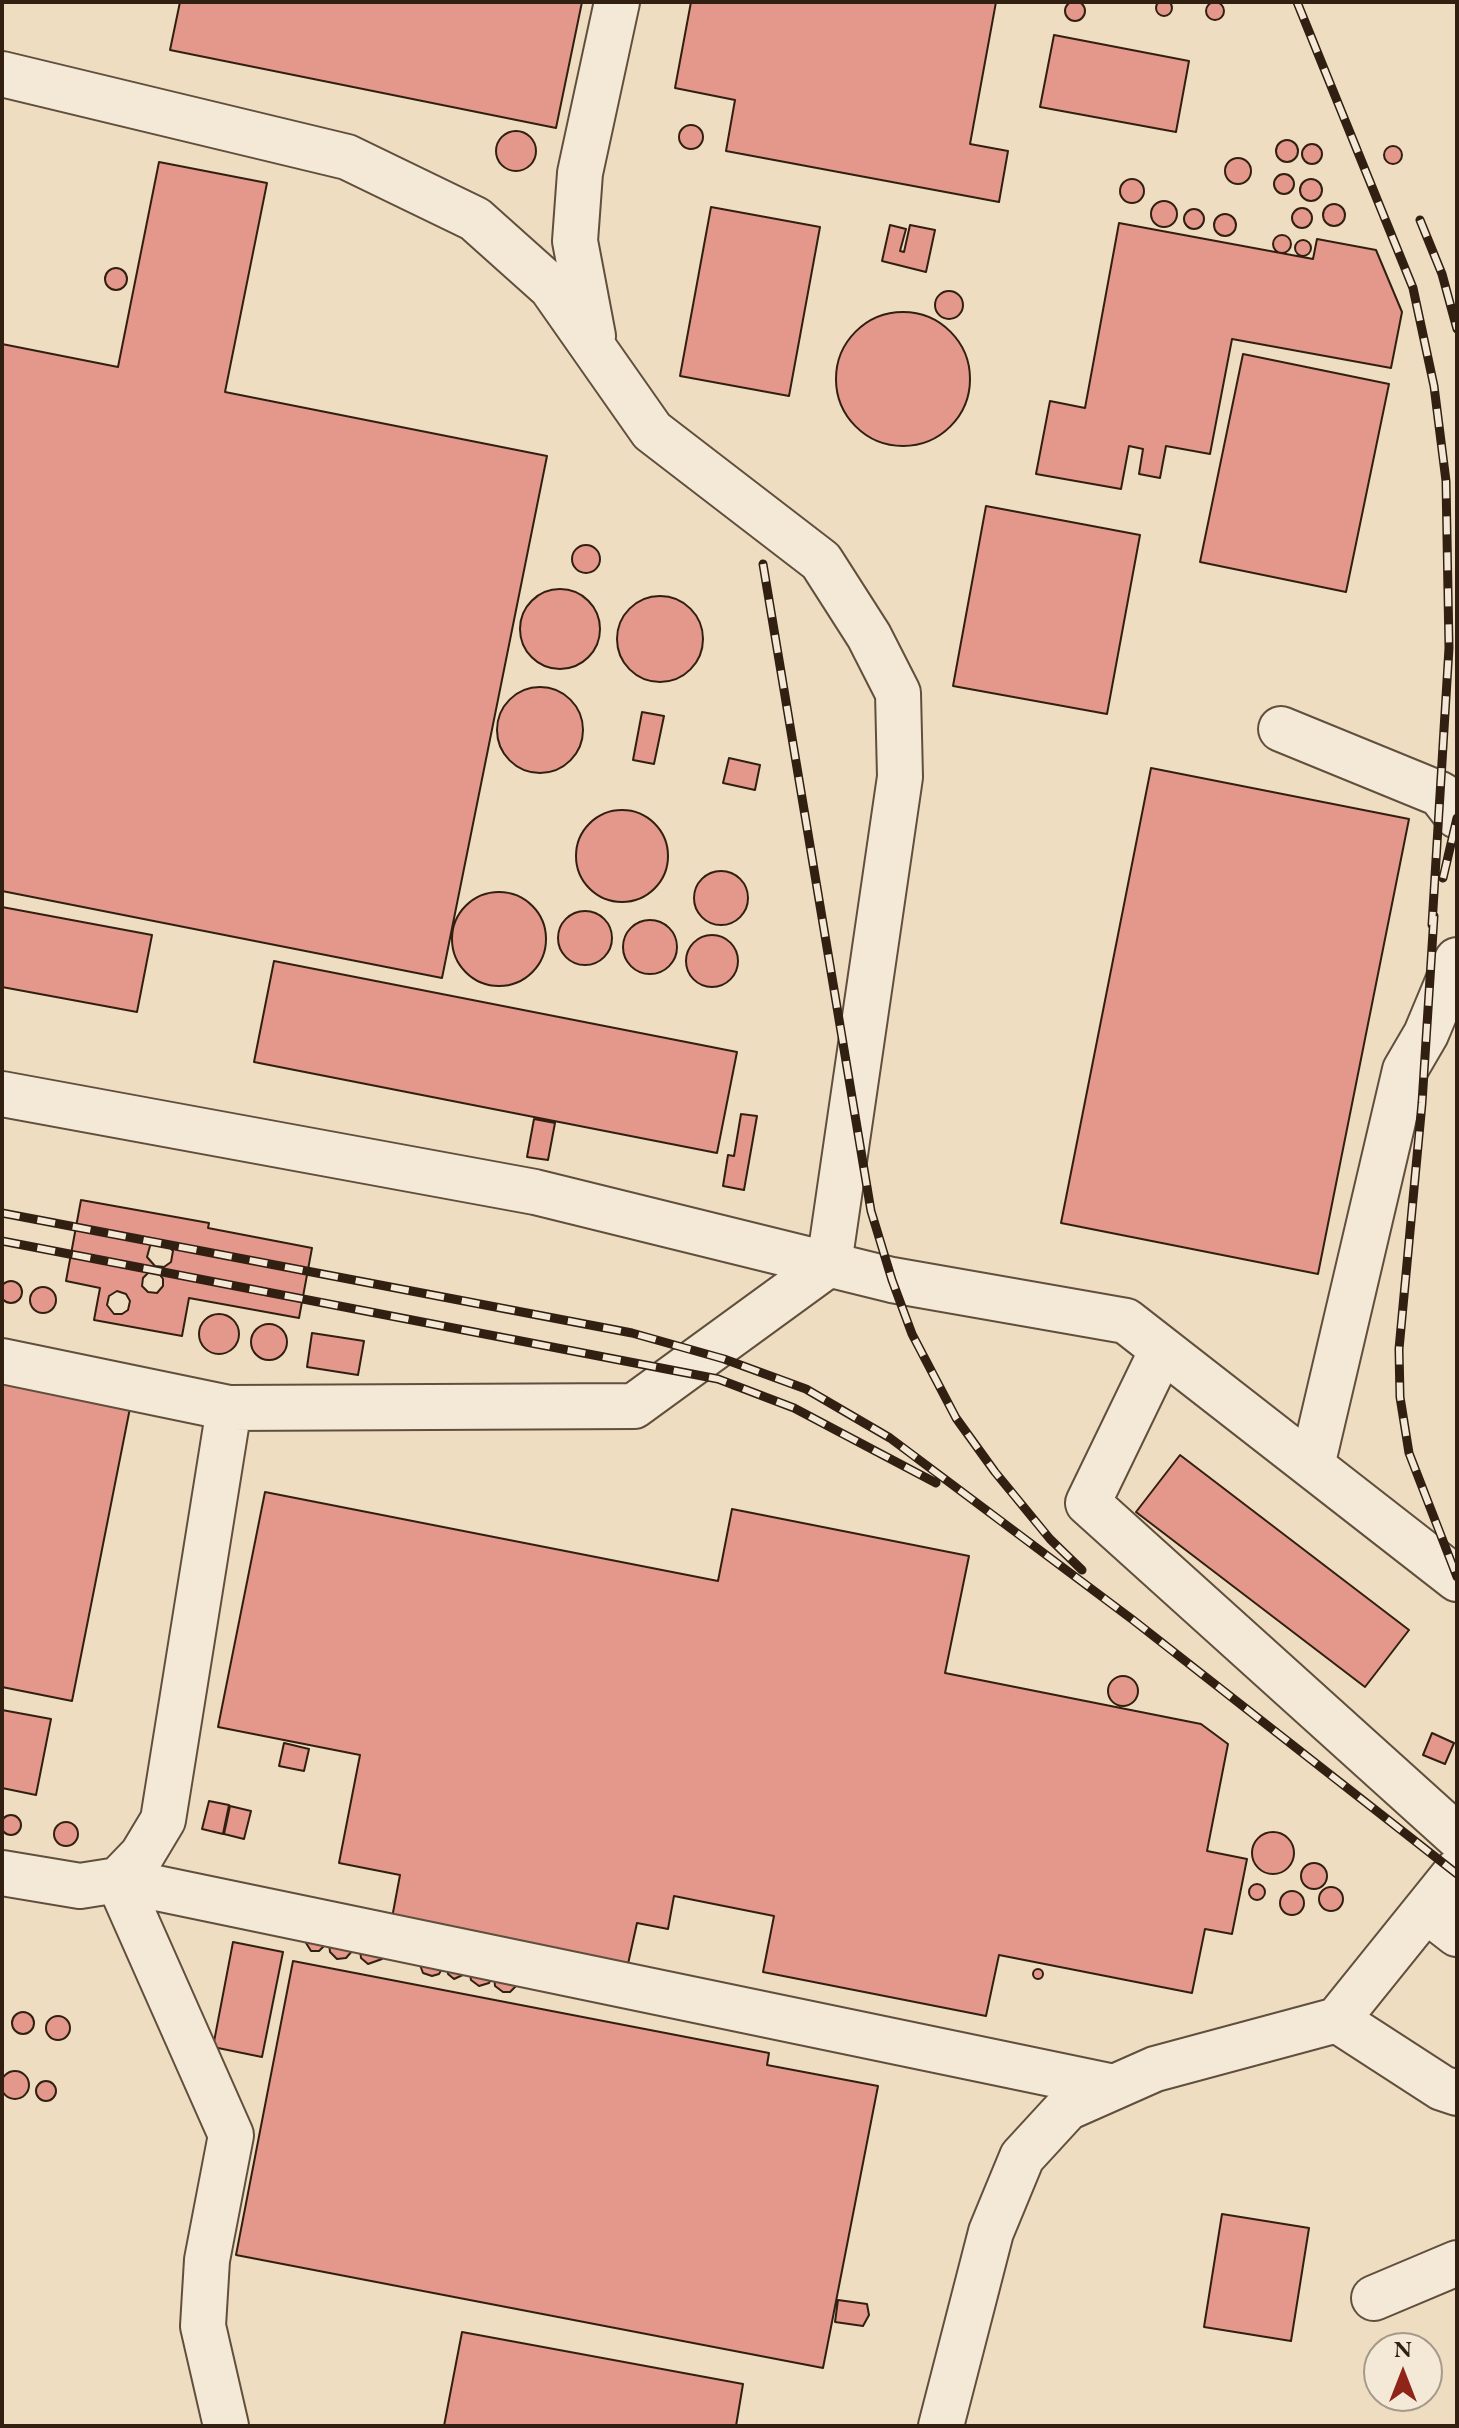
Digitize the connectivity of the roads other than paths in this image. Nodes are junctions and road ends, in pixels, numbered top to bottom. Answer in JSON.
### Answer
{"nodes":[{"id":1,"x":617,"y":2,"type":"edge"},
{"id":2,"x":2,"y":74,"type":"edge"},
{"id":3,"x":595,"y":346,"type":"junction"},
{"id":4,"x":1281,"y":729,"type":"dead end"},
{"id":5,"x":1457,"y":816,"type":"edge"},
{"id":6,"x":1457,"y":960,"type":"edge"},
{"id":7,"x":2,"y":1094,"type":"edge"},
{"id":8,"x":829,"y":1264,"type":"junction"},
{"id":9,"x":1162,"y":1350,"type":"junction"},
{"id":10,"x":2,"y":1361,"type":"edge"},
{"id":11,"x":229,"y":1408,"type":"junction"},
{"id":12,"x":1312,"y":1466,"type":"junction"},
{"id":13,"x":1457,"y":1579,"type":"edge"},
{"id":14,"x":1457,"y":1836,"type":"edge"},
{"id":15,"x":1457,"y":1871,"type":"edge"},
{"id":16,"x":2,"y":1873,"type":"edge"},
{"id":17,"x":118,"y":1880,"type":"junction"},
{"id":18,"x":1442,"y":1922,"type":"edge"},
{"id":19,"x":1337,"y":2020,"type":"junction"},
{"id":20,"x":1114,"y":2087,"type":"junction"},
{"id":21,"x":1457,"y":2093,"type":"edge"},
{"id":22,"x":1457,"y":2263,"type":"edge"},
{"id":23,"x":1374,"y":2298,"type":"dead end"},
{"id":24,"x":226,"y":2426,"type":"edge"},
{"id":25,"x":941,"y":2426,"type":"edge"}],
"edges":[{"from":1,"to":3,"type":"lane"},
{"from":2,"to":3,"type":"lane"},
{"from":3,"to":8,"type":"lane"},
{"from":4,"to":5,"type":"lane"},
{"from":6,"to":12,"type":"lane"},
{"from":7,"to":8,"type":"lane"},
{"from":8,"to":9,"type":"lane"},
{"from":8,"to":11,"type":"lane"},
{"from":9,"to":12,"type":"lane"},
{"from":9,"to":14,"type":"lane"},
{"from":10,"to":11,"type":"lane"},
{"from":11,"to":17,"type":"lane"},
{"from":12,"to":13,"type":"lane"},
{"from":15,"to":18,"type":"lane"},
{"from":16,"to":17,"type":"lane"},
{"from":17,"to":20,"type":"lane"},
{"from":17,"to":24,"type":"lane"},
{"from":18,"to":19,"type":"lane"},
{"from":19,"to":20,"type":"lane"},
{"from":19,"to":21,"type":"lane"},
{"from":20,"to":25,"type":"lane"},
{"from":22,"to":23,"type":"lane"}]}
